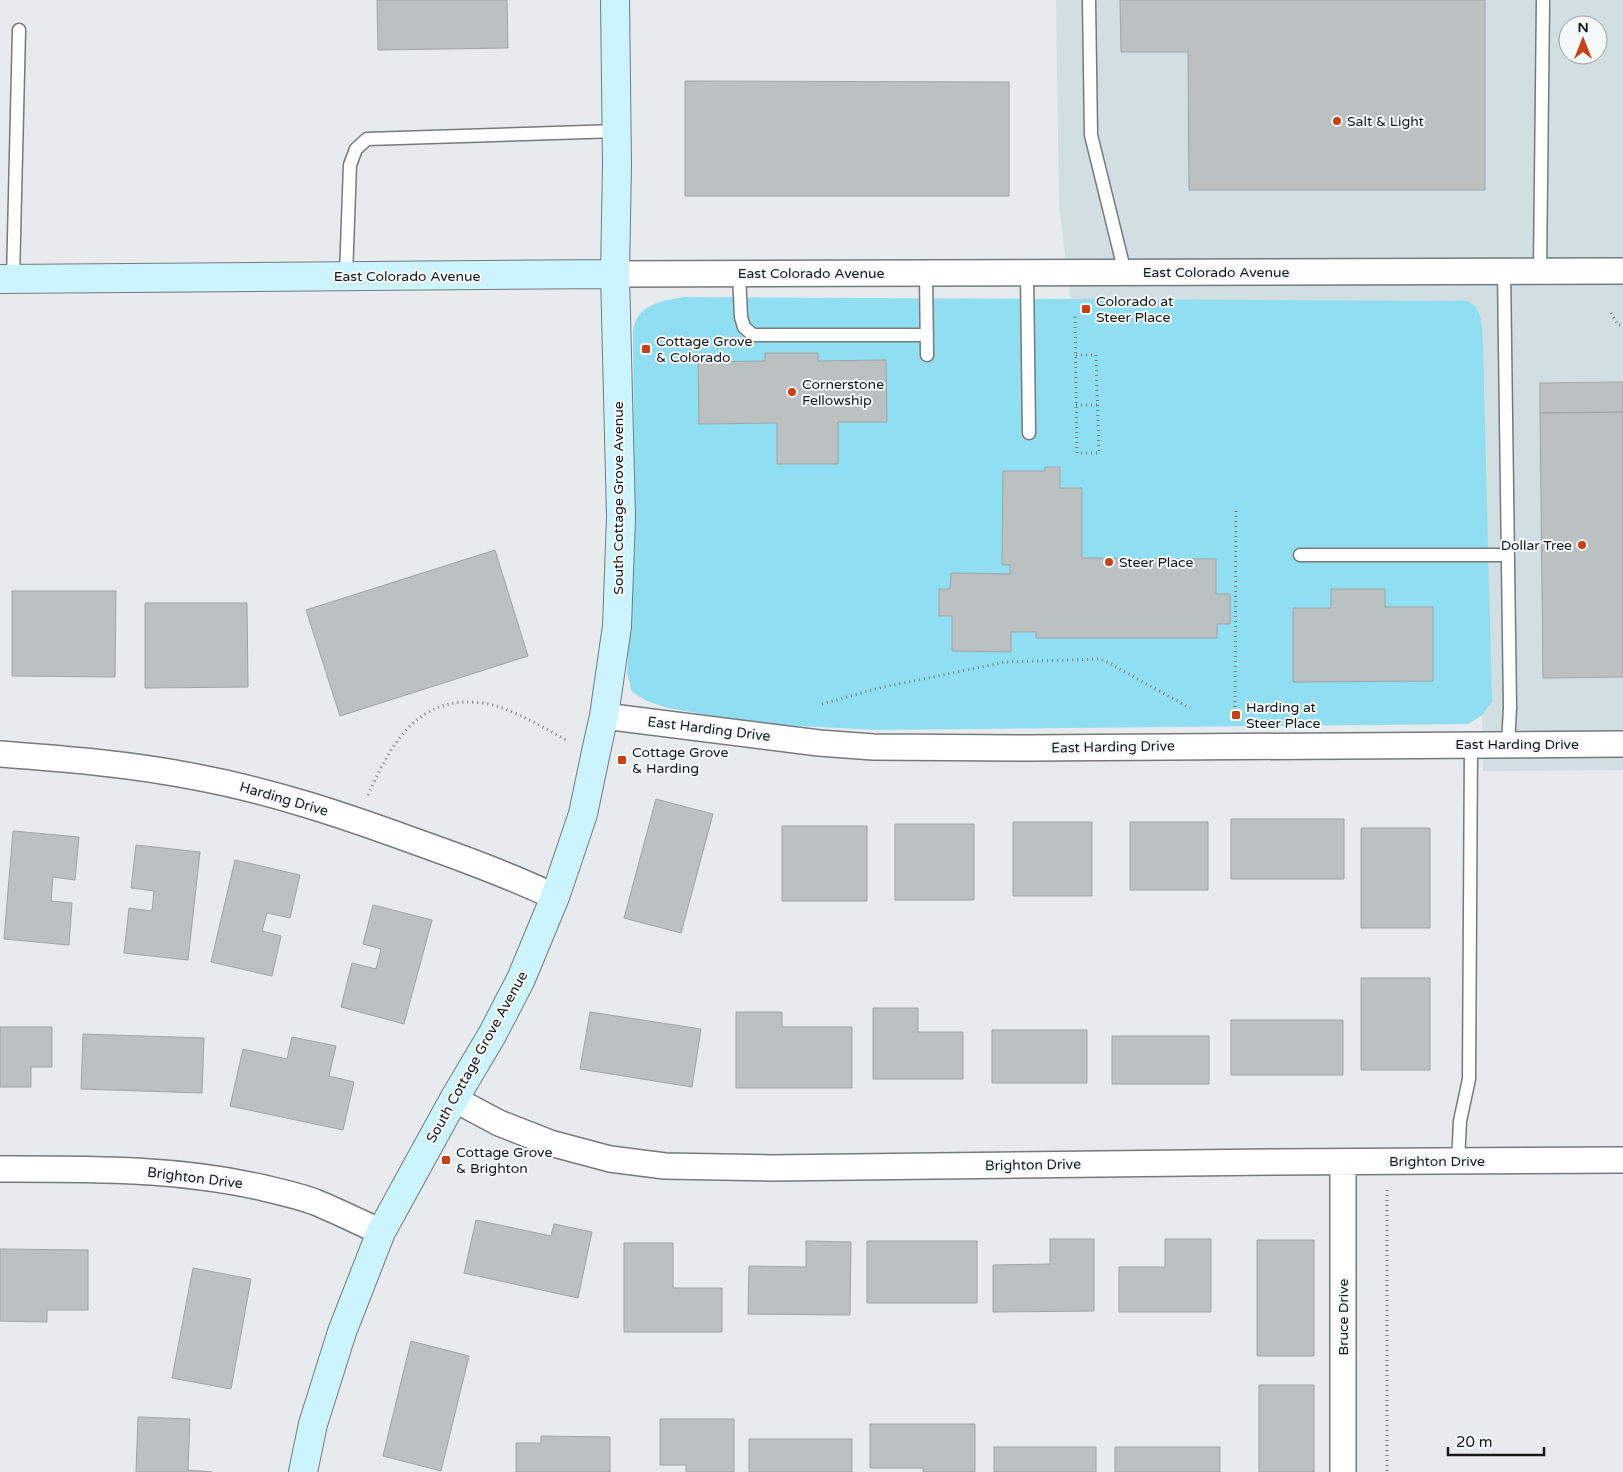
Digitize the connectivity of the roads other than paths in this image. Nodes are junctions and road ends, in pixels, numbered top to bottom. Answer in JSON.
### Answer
{"nodes":[{"id":1,"x":615,"y":0,"type":"edge"},
{"id":2,"x":1089,"y":0,"type":"edge"},
{"id":3,"x":1543,"y":0,"type":"edge"},
{"id":4,"x":19,"y":30,"type":"dead end"},
{"id":5,"x":617,"y":131,"type":"junction"},
{"id":6,"x":1623,"y":271,"type":"edge"},
{"id":7,"x":1027,"y":272,"type":"junction"},
{"id":8,"x":1125,"y":272,"type":"junction"},
{"id":9,"x":1504,"y":272,"type":"junction"},
{"id":10,"x":1540,"y":272,"type":"junction"},
{"id":11,"x":926,"y":273,"type":"junction"},
{"id":12,"x":615,"y":274,"type":"junction"},
{"id":13,"x":738,"y":274,"type":"junction"},
{"id":14,"x":346,"y":276,"type":"junction"},
{"id":15,"x":6,"y":279,"type":"edge"},
{"id":16,"x":927,"y":334,"type":"junction"},
{"id":17,"x":927,"y":355,"type":"dead end"},
{"id":18,"x":1029,"y":433,"type":"dead end"},
{"id":19,"x":1300,"y":555,"type":"dead end"},
{"id":20,"x":1508,"y":555,"type":"junction"},
{"id":21,"x":604,"y":716,"type":"junction"},
{"id":22,"x":1471,"y":744,"type":"junction"},
{"id":23,"x":1508,"y":744,"type":"junction"},
{"id":24,"x":1623,"y":744,"type":"edge"},
{"id":25,"x":0,"y":754,"type":"edge"},
{"id":26,"x":556,"y":897,"type":"junction"},
{"id":27,"x":454,"y":1099,"type":"junction"},
{"id":28,"x":1623,"y":1160,"type":"edge"},
{"id":29,"x":1458,"y":1161,"type":"junction"},
{"id":30,"x":1343,"y":1162,"type":"junction"},
{"id":31,"x":0,"y":1169,"type":"edge"},
{"id":32,"x":381,"y":1232,"type":"junction"},
{"id":33,"x":303,"y":1472,"type":"edge"},
{"id":34,"x":1343,"y":1472,"type":"edge"}],
"edges":[{"from":1,"to":5,"type":"street","name":"South Cottage Grove Avenue"},
{"from":2,"to":8,"type":"lane"},
{"from":3,"to":10,"type":"lane"},
{"from":4,"to":15,"type":"lane"},
{"from":5,"to":12,"type":"street","name":"South Cottage Grove Avenue"},
{"from":5,"to":14,"type":"lane"},
{"from":6,"to":10,"type":"street","name":"East Colorado Avenue"},
{"from":7,"to":8,"type":"street","name":"East Colorado Avenue"},
{"from":7,"to":11,"type":"street","name":"East Colorado Avenue"},
{"from":7,"to":18,"type":"lane"},
{"from":8,"to":9,"type":"street","name":"East Colorado Avenue"},
{"from":9,"to":10,"type":"street","name":"East Colorado Avenue"},
{"from":9,"to":20,"type":"lane"},
{"from":11,"to":13,"type":"street","name":"East Colorado Avenue"},
{"from":11,"to":16,"type":"lane"},
{"from":12,"to":13,"type":"street","name":"East Colorado Avenue"},
{"from":12,"to":14,"type":"street","name":"East Colorado Avenue"},
{"from":12,"to":21,"type":"street","name":"South Cottage Grove Avenue"},
{"from":13,"to":16,"type":"lane"},
{"from":14,"to":15,"type":"street","name":"East Colorado Avenue"},
{"from":16,"to":17,"type":"lane"},
{"from":19,"to":20,"type":"lane"},
{"from":20,"to":23,"type":"lane"},
{"from":21,"to":22,"type":"street","name":"East Harding Drive"},
{"from":21,"to":26,"type":"street","name":"South Cottage Grove Avenue"},
{"from":22,"to":23,"type":"street","name":"East Harding Drive"},
{"from":22,"to":29,"type":"lane"},
{"from":23,"to":24,"type":"street","name":"East Harding Drive"},
{"from":25,"to":26,"type":"street","name":"Harding Drive"},
{"from":26,"to":27,"type":"street","name":"South Cottage Grove Avenue"},
{"from":27,"to":30,"type":"street","name":"Brighton Drive"},
{"from":27,"to":32,"type":"street","name":"South Cottage Grove Avenue"},
{"from":28,"to":29,"type":"street","name":"Brighton Drive"},
{"from":29,"to":30,"type":"street","name":"Brighton Drive"},
{"from":30,"to":34,"type":"street","name":"Bruce Drive"},
{"from":31,"to":32,"type":"street","name":"Brighton Drive"},
{"from":32,"to":33,"type":"street","name":"South Cottage Grove Avenue"}]}
